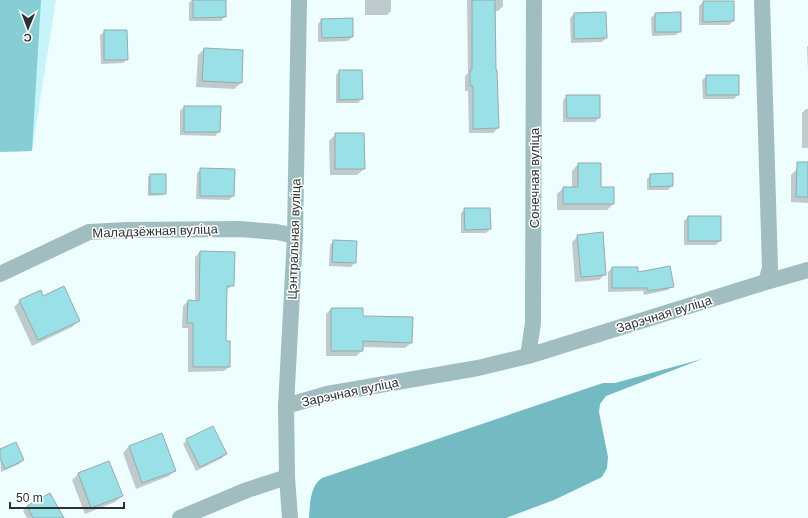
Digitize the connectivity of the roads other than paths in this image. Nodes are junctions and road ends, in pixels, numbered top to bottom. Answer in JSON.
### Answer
{"nodes":[{"id":1,"x":298,"y":0,"type":"edge"},
{"id":2,"x":534,"y":0,"type":"edge"},
{"id":3,"x":762,"y":0,"type":"edge"},
{"id":4,"x":295,"y":236,"type":"junction"},
{"id":5,"x":808,"y":270,"type":"edge"},
{"id":6,"x":0,"y":274,"type":"edge"},
{"id":7,"x":766,"y":282,"type":"junction"},
{"id":8,"x":528,"y":356,"type":"junction"},
{"id":9,"x":286,"y":406,"type":"junction"},
{"id":10,"x":287,"y":477,"type":"junction"},
{"id":11,"x":180,"y":518,"type":"edge"},
{"id":12,"x":290,"y":518,"type":"edge"}],
"edges":[{"from":1,"to":4,"type":"street","name":"Цэнтральная вуліца"},
{"from":2,"to":8,"type":"street","name":"Сонечная вуліца"},
{"from":3,"to":7,"type":"street"},
{"from":4,"to":6,"type":"street","name":"Маладзёжная вуліца"},
{"from":4,"to":9,"type":"street","name":"Цэнтральная вуліца"},
{"from":5,"to":7,"type":"street","name":"Зарэчная вуліца"},
{"from":7,"to":8,"type":"street","name":"Зарэчная вуліца"},
{"from":8,"to":9,"type":"street","name":"Зарэчная вуліца"},
{"from":9,"to":10,"type":"street","name":"Цэнтральная вуліца"},
{"from":10,"to":11,"type":"street"},
{"from":10,"to":12,"type":"street","name":"Цэнтральная вуліца"}]}
